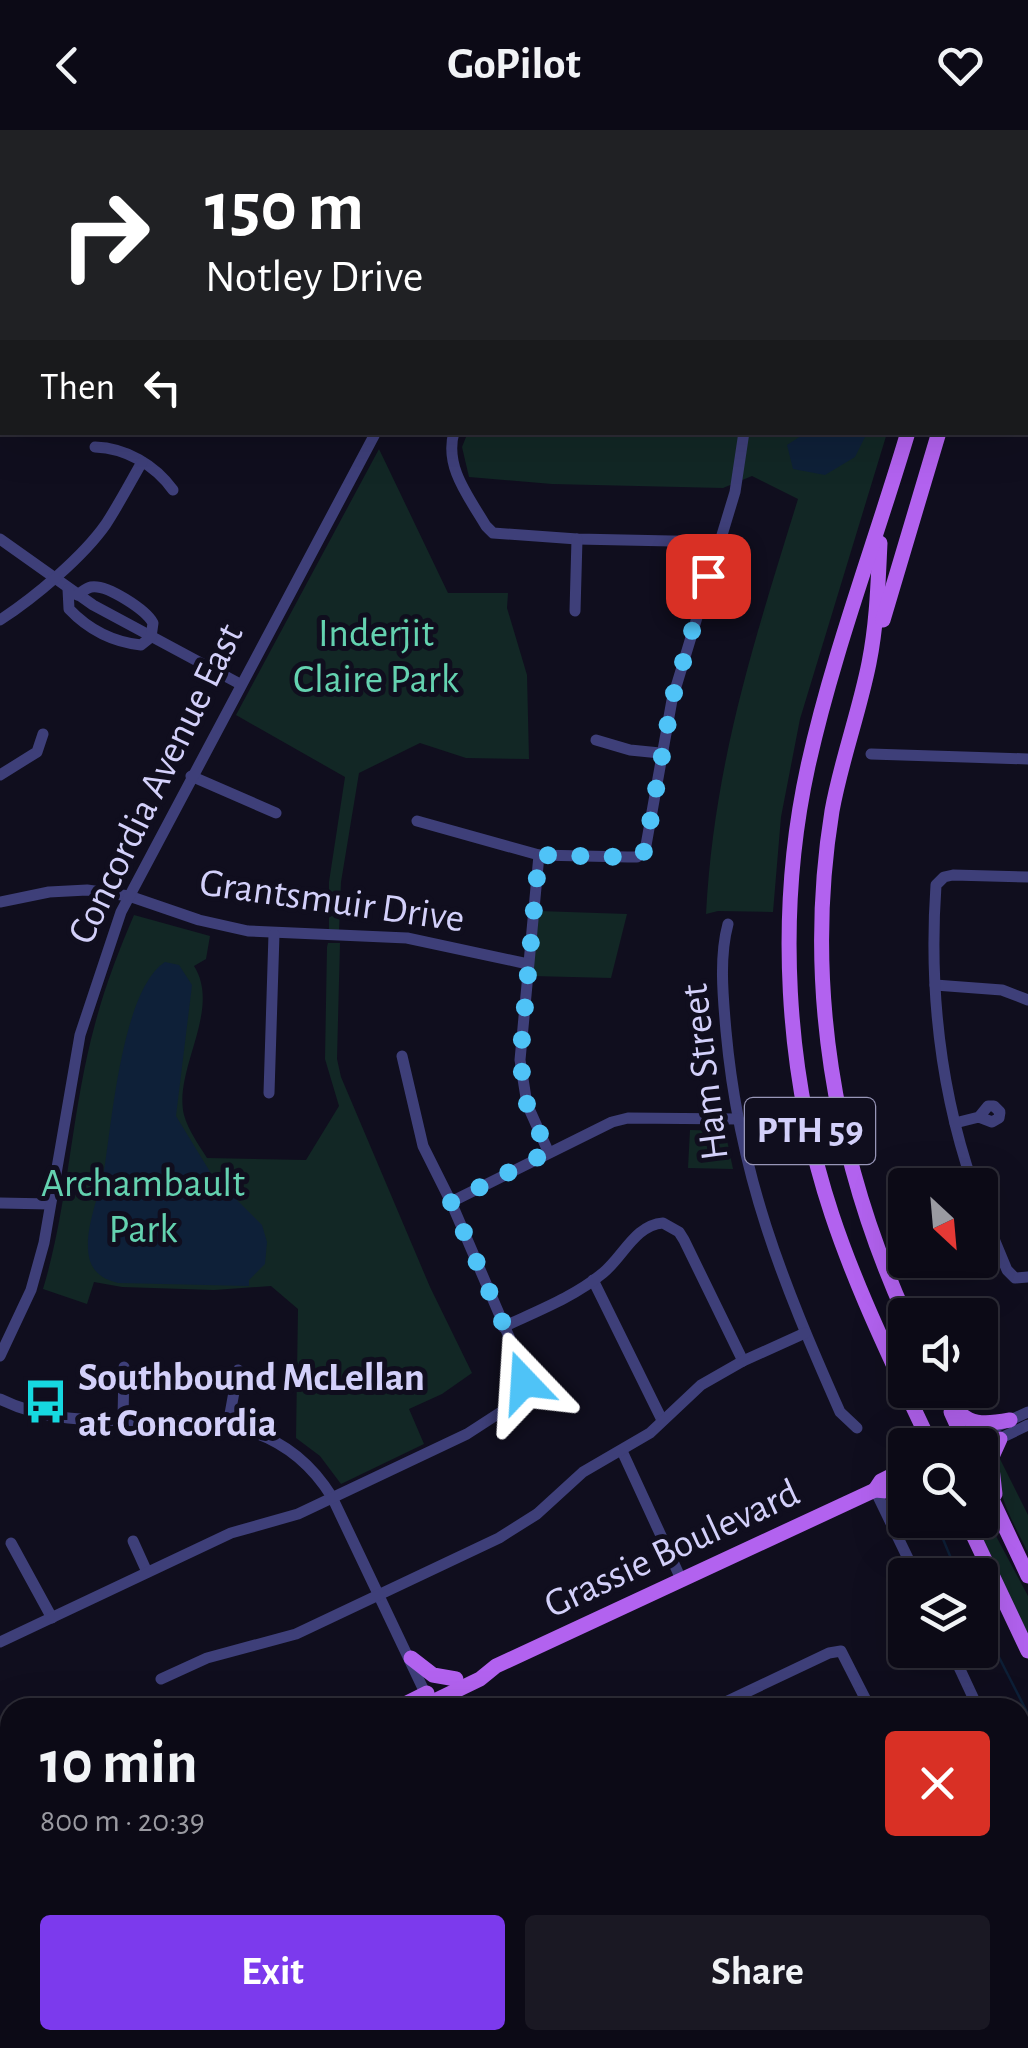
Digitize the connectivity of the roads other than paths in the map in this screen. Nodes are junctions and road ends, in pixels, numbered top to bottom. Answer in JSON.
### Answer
{"nodes":[{"id":1,"x":374,"y":435,"type":"edge"},
{"id":2,"x":453,"y":435,"type":"edge"},
{"id":3,"x":744,"y":435,"type":"edge"},
{"id":4,"x":907,"y":435,"type":"edge"},
{"id":5,"x":938,"y":435,"type":"edge"},
{"id":6,"x":95,"y":447,"type":"dead end"},
{"id":7,"x":142,"y":462,"type":"junction"},
{"id":8,"x":173,"y":490,"type":"dead end"},
{"id":9,"x":881,"y":519,"type":"junction"},
{"id":10,"x":0,"y":539,"type":"edge"},
{"id":11,"x":577,"y":539,"type":"junction"},
{"id":12,"x":719,"y":542,"type":"junction"},
{"id":13,"x":52,"y":577,"type":"junction"},
{"id":14,"x":73,"y":592,"type":"junction"},
{"id":15,"x":575,"y":611,"type":"dead end"},
{"id":16,"x":0,"y":620,"type":"edge"},
{"id":17,"x":152,"y":637,"type":"junction"},
{"id":18,"x":868,"y":666,"type":"junction"},
{"id":19,"x":240,"y":684,"type":"junction"},
{"id":20,"x":43,"y":734,"type":"dead end"},
{"id":21,"x":596,"y":740,"type":"dead end"},
{"id":22,"x":660,"y":753,"type":"junction"},
{"id":23,"x":871,"y":754,"type":"dead end"},
{"id":24,"x":1028,"y":759,"type":"edge"},
{"id":25,"x":0,"y":775,"type":"edge"},
{"id":26,"x":191,"y":776,"type":"junction"},
{"id":27,"x":276,"y":813,"type":"dead end"},
{"id":28,"x":416,"y":821,"type":"dead end"},
{"id":29,"x":539,"y":855,"type":"junction"},
{"id":30,"x":1028,"y":876,"type":"edge"},
{"id":31,"x":129,"y":896,"type":"junction"},
{"id":32,"x":0,"y":902,"type":"edge"},
{"id":33,"x":728,"y":924,"type":"dead end"},
{"id":34,"x":274,"y":934,"type":"junction"},
{"id":35,"x":528,"y":964,"type":"junction"},
{"id":36,"x":935,"y":985,"type":"junction"},
{"id":37,"x":1028,"y":1000,"type":"edge"},
{"id":38,"x":402,"y":1056,"type":"dead end"},
{"id":39,"x":269,"y":1094,"type":"dead end"},
{"id":40,"x":980,"y":1117,"type":"dead end"},
{"id":41,"x":738,"y":1119,"type":"junction"},
{"id":42,"x":955,"y":1123,"type":"junction"},
{"id":43,"x":548,"y":1152,"type":"junction"},
{"id":44,"x":968,"y":1168,"type":"edge"},
{"id":45,"x":451,"y":1202,"type":"junction"},
{"id":46,"x":0,"y":1203,"type":"edge"},
{"id":47,"x":50,"y":1204,"type":"junction"},
{"id":48,"x":998,"y":1248,"type":"edge"},
{"id":49,"x":1028,"y":1278,"type":"edge"},
{"id":50,"x":593,"y":1280,"type":"junction"},
{"id":51,"x":898,"y":1298,"type":"edge"},
{"id":52,"x":503,"y":1328,"type":"junction"},
{"id":53,"x":805,"y":1334,"type":"junction"},
{"id":54,"x":888,"y":1352,"type":"edge"},
{"id":55,"x":0,"y":1356,"type":"edge"},
{"id":56,"x":743,"y":1361,"type":"junction"},
{"id":57,"x":124,"y":1368,"type":"dead end"},
{"id":58,"x":238,"y":1370,"type":"dead end"},
{"id":59,"x":0,"y":1399,"type":"edge"},
{"id":60,"x":956,"y":1408,"type":"edge"},
{"id":61,"x":1028,"y":1412,"type":"edge"},
{"id":62,"x":123,"y":1419,"type":"junction"},
{"id":63,"x":662,"y":1420,"type":"junction"},
{"id":64,"x":1010,"y":1420,"type":"junction"},
{"id":65,"x":228,"y":1424,"type":"junction"},
{"id":66,"x":1028,"y":1425,"type":"edge"},
{"id":67,"x":856,"y":1428,"type":"dead end"},
{"id":68,"x":996,"y":1428,"type":"edge"},
{"id":69,"x":1000,"y":1439,"type":"joint"},
{"id":70,"x":622,"y":1451,"type":"junction"},
{"id":71,"x":888,"y":1479,"type":"edge"},
{"id":72,"x":875,"y":1490,"type":"junction"},
{"id":73,"x":332,"y":1497,"type":"junction"},
{"id":74,"x":998,"y":1513,"type":"edge"},
{"id":75,"x":1000,"y":1517,"type":"junction"},
{"id":76,"x":974,"y":1538,"type":"edge"},
{"id":77,"x":133,"y":1541,"type":"dead end"},
{"id":78,"x":11,"y":1543,"type":"dead end"},
{"id":79,"x":908,"y":1558,"type":"edge"},
{"id":80,"x":147,"y":1572,"type":"junction"},
{"id":81,"x":1028,"y":1576,"type":"edge"},
{"id":82,"x":681,"y":1580,"type":"junction"},
{"id":83,"x":380,"y":1593,"type":"junction"},
{"id":84,"x":52,"y":1618,"type":"junction"},
{"id":85,"x":0,"y":1642,"type":"edge"},
{"id":86,"x":1028,"y":1652,"type":"edge"},
{"id":87,"x":411,"y":1658,"type":"junction"},
{"id":88,"x":496,"y":1666,"type":"junction"},
{"id":89,"x":959,"y":1668,"type":"edge"},
{"id":90,"x":161,"y":1679,"type":"dead end"},
{"id":91,"x":456,"y":1679,"type":"junction"},
{"id":92,"x":425,"y":1698,"type":"edge"},
{"id":93,"x":433,"y":1698,"type":"edge"},
{"id":94,"x":438,"y":1698,"type":"edge"},
{"id":95,"x":734,"y":1698,"type":"edge"},
{"id":96,"x":865,"y":1698,"type":"edge"},
{"id":97,"x":973,"y":1698,"type":"edge"}],
"edges":[{"from":1,"to":19,"type":"street","name":"Concordia Avenue East"},
{"from":2,"to":11,"type":"street"},
{"from":3,"to":12,"type":"street"},
{"from":4,"to":9,"type":"main road","number":"PTH 59"},
{"from":5,"to":18,"type":"main road"},
{"from":6,"to":7,"type":"street"},
{"from":7,"to":8,"type":"street"},
{"from":7,"to":13,"type":"street"},
{"from":9,"to":18,"type":"main road","number":"PTH 59"},
{"from":9,"to":54,"type":"main road","number":"PTH 59"},
{"from":10,"to":13,"type":"street"},
{"from":11,"to":12,"type":"street"},
{"from":11,"to":15,"type":"street"},
{"from":12,"to":22,"type":"street"},
{"from":13,"to":14,"type":"street"},
{"from":13,"to":16,"type":"street"},
{"from":14,"to":17,"type":"street"},
{"from":14,"to":17,"type":"street"},
{"from":14,"to":17,"type":"street"},
{"from":17,"to":19,"type":"street"},
{"from":18,"to":51,"type":"main road","number":"PTH 59"},
{"from":19,"to":26,"type":"street","name":"Concordia Avenue East"},
{"from":20,"to":25,"type":"street"},
{"from":21,"to":22,"type":"street"},
{"from":22,"to":29,"type":"street"},
{"from":23,"to":24,"type":"street"},
{"from":26,"to":27,"type":"street"},
{"from":26,"to":31,"type":"street","name":"Concordia Avenue East"},
{"from":28,"to":29,"type":"street"},
{"from":29,"to":35,"type":"street"},
{"from":30,"to":36,"type":"street"},
{"from":31,"to":32,"type":"street","name":"Grantsmuir Drive"},
{"from":31,"to":34,"type":"street","name":"Grantsmuir Drive"},
{"from":31,"to":47,"type":"street","name":"Concordia Avenue East"},
{"from":33,"to":41,"type":"street","name":"Ham Street"},
{"from":34,"to":35,"type":"street","name":"Grantsmuir Drive"},
{"from":34,"to":39,"type":"street"},
{"from":35,"to":43,"type":"street"},
{"from":36,"to":37,"type":"street"},
{"from":36,"to":42,"type":"street"},
{"from":38,"to":45,"type":"street"},
{"from":40,"to":42,"type":"street"},
{"from":41,"to":43,"type":"street"},
{"from":41,"to":53,"type":"street","name":"Ham Street"},
{"from":42,"to":44,"type":"street"},
{"from":43,"to":45,"type":"street"},
{"from":45,"to":52,"type":"street"},
{"from":46,"to":47,"type":"street"},
{"from":47,"to":55,"type":"street","name":"Concordia Avenue East"},
{"from":48,"to":49,"type":"street"},
{"from":50,"to":52,"type":"street"},
{"from":50,"to":56,"type":"street"},
{"from":50,"to":63,"type":"street"},
{"from":52,"to":73,"type":"street"},
{"from":53,"to":56,"type":"street"},
{"from":53,"to":67,"type":"street","name":"Ham Street"},
{"from":56,"to":63,"type":"street"},
{"from":57,"to":62,"type":"street"},
{"from":58,"to":65,"type":"street"},
{"from":59,"to":62,"type":"street"},
{"from":60,"to":64,"type":"main road"},
{"from":61,"to":64,"type":"street"},
{"from":62,"to":65,"type":"street"},
{"from":63,"to":70,"type":"street"},
{"from":64,"to":68,"type":"street"},
{"from":65,"to":73,"type":"street"},
{"from":66,"to":69,"type":"street"},
{"from":69,"to":75,"type":"main road"},
{"from":70,"to":82,"type":"street"},
{"from":70,"to":83,"type":"street"},
{"from":71,"to":72,"type":"main road","name":"Grassie Boulevard"},
{"from":72,"to":79,"type":"street"},
{"from":72,"to":82,"type":"main road","name":"Grassie Boulevard"},
{"from":73,"to":80,"type":"street"},
{"from":73,"to":83,"type":"street"},
{"from":74,"to":75,"type":"main road"},
{"from":75,"to":81,"type":"main road"},
{"from":76,"to":86,"type":"main road"},
{"from":77,"to":80,"type":"street"},
{"from":78,"to":84,"type":"street"},
{"from":80,"to":84,"type":"street"},
{"from":82,"to":88,"type":"main road","name":"Grassie Boulevard"},
{"from":83,"to":87,"type":"street"},
{"from":83,"to":90,"type":"street"},
{"from":84,"to":85,"type":"street"},
{"from":87,"to":91,"type":"main road"},
{"from":87,"to":92,"type":"street"},
{"from":88,"to":91,"type":"main road","name":"Grassie Boulevard"},
{"from":88,"to":94,"type":"main road","name":"Grassie Boulevard"},
{"from":89,"to":97,"type":"street"},
{"from":91,"to":93,"type":"main road","name":"Grassie Boulevard"},
{"from":95,"to":96,"type":"street"}]}
